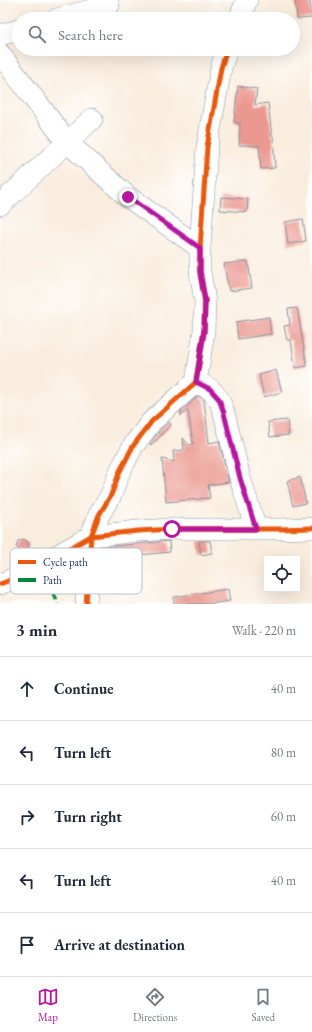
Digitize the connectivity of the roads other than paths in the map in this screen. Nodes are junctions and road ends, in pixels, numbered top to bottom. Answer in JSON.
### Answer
{"nodes":[{"id":1,"x":247,"y":0,"type":"edge"},
{"id":2,"x":109,"y":4,"type":"dead end"},
{"id":3,"x":81,"y":12,"type":"edge"},
{"id":4,"x":242,"y":12,"type":"edge"},
{"id":5,"x":12,"y":32,"type":"edge"},
{"id":6,"x":0,"y":35,"type":"edge"},
{"id":7,"x":0,"y":54,"type":"edge"},
{"id":8,"x":225,"y":56,"type":"edge"},
{"id":9,"x":92,"y":119,"type":"dead end"},
{"id":10,"x":67,"y":142,"type":"junction"},
{"id":11,"x":0,"y":205,"type":"edge"},
{"id":12,"x":200,"y":248,"type":"junction"},
{"id":13,"x":196,"y":382,"type":"junction"},
{"id":14,"x":312,"y":528,"type":"edge"},
{"id":15,"x":256,"y":529,"type":"junction"},
{"id":16,"x":91,"y":536,"type":"junction"},
{"id":17,"x":70,"y":548,"type":"edge"},
{"id":18,"x":90,"y":548,"type":"edge"},
{"id":19,"x":10,"y":580,"type":"edge"},
{"id":20,"x":0,"y":584,"type":"edge"},
{"id":21,"x":87,"y":594,"type":"edge"},
{"id":22,"x":86,"y":604,"type":"edge"}],
"edges":[{"from":1,"to":4,"type":"street"},
{"from":2,"to":3,"type":"street"},
{"from":5,"to":6,"type":"street"},
{"from":7,"to":10,"type":"street"},
{"from":8,"to":12,"type":"street"},
{"from":9,"to":10,"type":"street"},
{"from":10,"to":11,"type":"street"},
{"from":10,"to":12,"type":"street"},
{"from":12,"to":13,"type":"street"},
{"from":13,"to":15,"type":"street"},
{"from":13,"to":16,"type":"street"},
{"from":14,"to":15,"type":"street"},
{"from":15,"to":16,"type":"street"},
{"from":16,"to":17,"type":"street"},
{"from":16,"to":18,"type":"street"},
{"from":19,"to":20,"type":"street"},
{"from":21,"to":22,"type":"street"}]}
